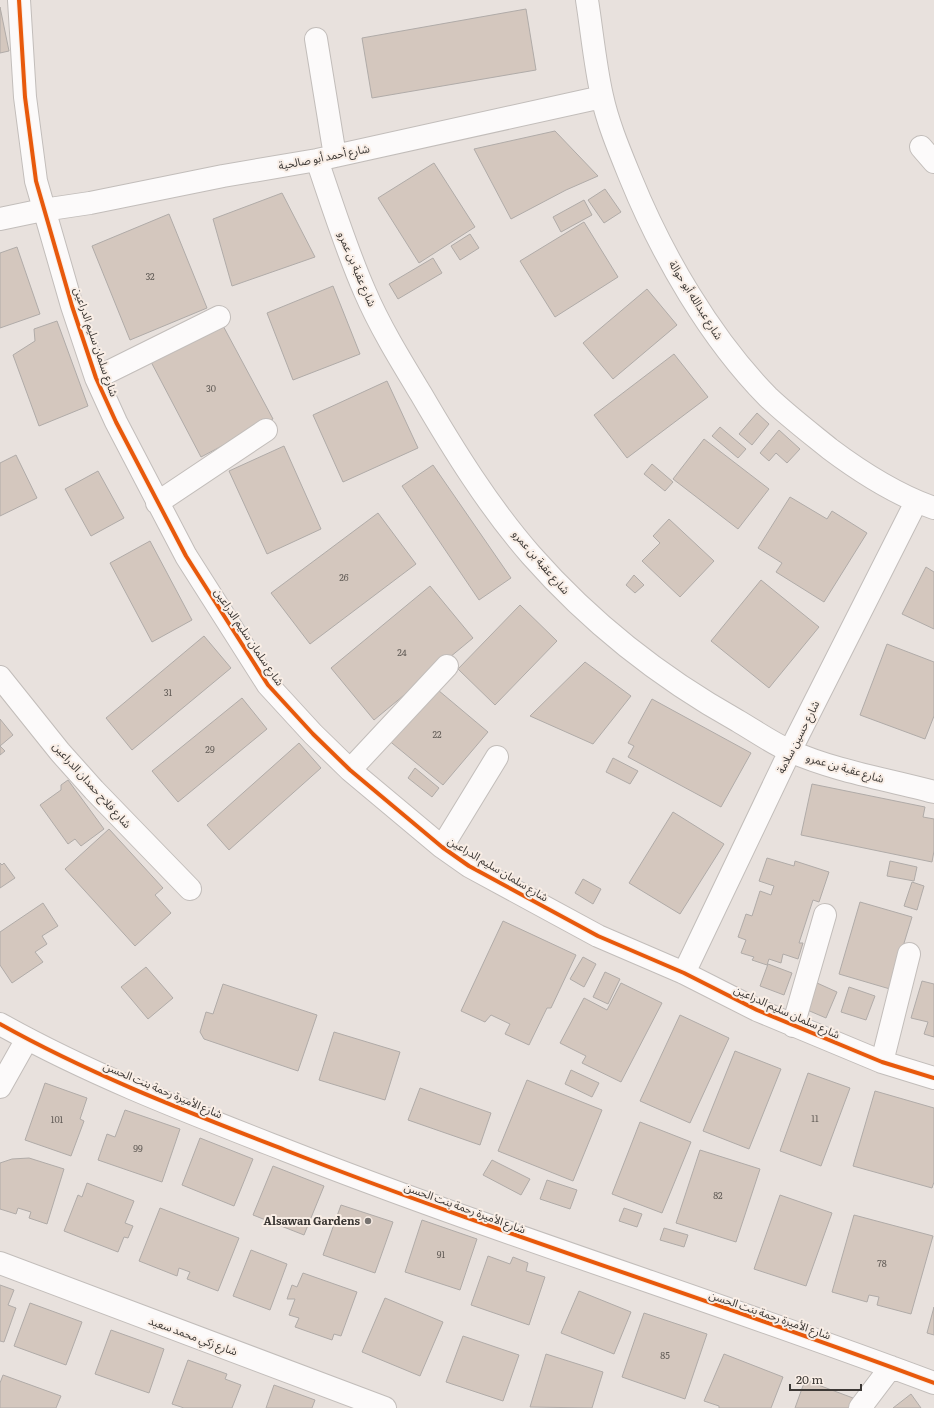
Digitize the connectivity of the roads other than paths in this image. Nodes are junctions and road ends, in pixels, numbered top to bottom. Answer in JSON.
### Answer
{"nodes":[{"id":1,"x":19,"y":0,"type":"edge"},
{"id":2,"x":587,"y":0,"type":"edge"},
{"id":3,"x":316,"y":39,"type":"dead end"},
{"id":4,"x":602,"y":97,"type":"junction"},
{"id":5,"x":326,"y":158,"type":"junction"},
{"id":6,"x":43,"y":210,"type":"junction"},
{"id":7,"x":0,"y":219,"type":"edge"},
{"id":8,"x":219,"y":317,"type":"dead end"},
{"id":9,"x":96,"y":378,"type":"junction"},
{"id":10,"x":266,"y":430,"type":"dead end"},
{"id":11,"x":158,"y":503,"type":"junction"},
{"id":12,"x":925,"y":505,"type":"edge"},
{"id":13,"x":447,"y":666,"type":"dead end"},
{"id":14,"x":0,"y":677,"type":"edge"},
{"id":15,"x":790,"y":751,"type":"junction"},
{"id":16,"x":497,"y":757,"type":"dead end"},
{"id":17,"x":350,"y":770,"type":"junction"},
{"id":18,"x":934,"y":792,"type":"edge"},
{"id":19,"x":442,"y":847,"type":"junction"},
{"id":20,"x":190,"y":889,"type":"dead end"},
{"id":21,"x":825,"y":915,"type":"dead end"},
{"id":22,"x":909,"y":954,"type":"dead end"},
{"id":23,"x":684,"y":973,"type":"junction"},
{"id":24,"x":0,"y":1024,"type":"edge"},
{"id":25,"x":793,"y":1026,"type":"junction"},
{"id":26,"x":27,"y":1039,"type":"junction"},
{"id":27,"x":882,"y":1062,"type":"junction"},
{"id":28,"x":934,"y":1078,"type":"edge"},
{"id":29,"x":0,"y":1087,"type":"edge"},
{"id":30,"x":0,"y":1263,"type":"edge"},
{"id":31,"x":891,"y":1367,"type":"junction"},
{"id":32,"x":934,"y":1383,"type":"edge"},
{"id":33,"x":385,"y":1408,"type":"edge"},
{"id":34,"x":860,"y":1408,"type":"edge"}],
"edges":[{"from":1,"to":6,"type":"street","name":"شارع سلمان سليم الدراعين"},
{"from":2,"to":4,"type":"street","name":"شارع عبدالله أبو حوالة"},
{"from":3,"to":5,"type":"street","name":"شارع عقبة بن عمرو"},
{"from":4,"to":5,"type":"street","name":"شارع أحمد أبو صالحية"},
{"from":4,"to":12,"type":"street","name":"شارع عبدالله أبو حوالة"},
{"from":5,"to":6,"type":"street","name":"شارع أحمد أبو صالحية"},
{"from":5,"to":15,"type":"street","name":"شارع عقبة بن عمرو"},
{"from":6,"to":7,"type":"street","name":"شارع أحمد أبو صالحية"},
{"from":6,"to":9,"type":"street","name":"شارع سلمان سليم الدراعين"},
{"from":8,"to":9,"type":"street"},
{"from":9,"to":11,"type":"street","name":"شارع سلمان سليم الدراعين"},
{"from":10,"to":11,"type":"street"},
{"from":11,"to":17,"type":"street","name":"شارع سلمان سليم الدراعين"},
{"from":12,"to":15,"type":"street","name":"شارع حسين سلامة"},
{"from":13,"to":17,"type":"street"},
{"from":14,"to":20,"type":"street","name":"شارع فلاح حمدان الدراعين"},
{"from":15,"to":18,"type":"street","name":"شارع عقبة بن عمرو"},
{"from":15,"to":23,"type":"street","name":"شارع حسين سلامة"},
{"from":16,"to":19,"type":"street"},
{"from":17,"to":19,"type":"street","name":"شارع سلمان سليم الدراعين"},
{"from":19,"to":23,"type":"street","name":"شارع سلمان سليم الدراعين"},
{"from":21,"to":25,"type":"street"},
{"from":22,"to":27,"type":"street"},
{"from":23,"to":25,"type":"street","name":"شارع سلمان سليم الدراعين"},
{"from":24,"to":26,"type":"street","name":"شارع الأميرة رحمة بنت الحسن"},
{"from":25,"to":27,"type":"street","name":"شارع سلمان سليم الدراعين"},
{"from":26,"to":29,"type":"street"},
{"from":26,"to":31,"type":"street","name":"شارع الأميرة رحمة بنت الحسن"},
{"from":27,"to":28,"type":"street","name":"شارع سلمان سليم الدراعين"},
{"from":30,"to":33,"type":"street","name":"شارع زكي محمد سعيد"},
{"from":31,"to":32,"type":"street","name":"شارع الأميرة رحمة بنت الحسن"},
{"from":31,"to":34,"type":"street"}]}
